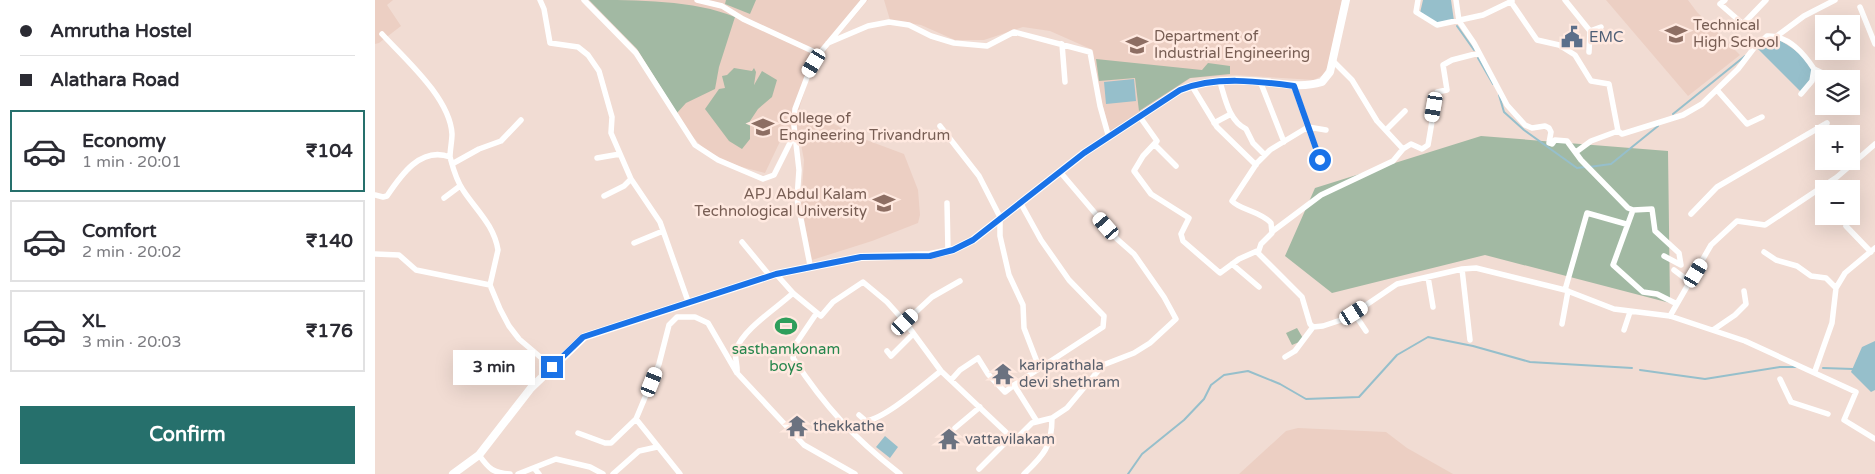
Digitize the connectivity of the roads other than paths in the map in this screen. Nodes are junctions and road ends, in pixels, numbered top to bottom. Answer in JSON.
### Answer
{"nodes":[{"id":1,"x":540,"y":0,"type":"edge"},
{"id":2,"x":585,"y":0,"type":"edge"},
{"id":3,"x":697,"y":0,"type":"edge"},
{"id":4,"x":864,"y":0,"type":"edge"},
{"id":5,"x":1346,"y":0,"type":"edge"},
{"id":6,"x":1417,"y":0,"type":"edge"},
{"id":7,"x":1456,"y":0,"type":"edge"},
{"id":8,"x":1565,"y":0,"type":"edge"},
{"id":9,"x":1725,"y":0,"type":"edge"},
{"id":10,"x":1766,"y":0,"type":"edge"},
{"id":11,"x":1835,"y":0,"type":"edge"},
{"id":12,"x":1513,"y":1,"type":"edge"},
{"id":13,"x":722,"y":3,"type":"edge"},
{"id":14,"x":1859,"y":7,"type":"dead end"},
{"id":15,"x":1459,"y":21,"type":"junction"},
{"id":16,"x":1601,"y":27,"type":"dead end"},
{"id":17,"x":1590,"y":31,"type":"junction"},
{"id":18,"x":382,"y":34,"type":"dead end"},
{"id":19,"x":1777,"y":36,"type":"junction"},
{"id":20,"x":828,"y":43,"type":"junction"},
{"id":21,"x":1062,"y":44,"type":"junction"},
{"id":22,"x":1875,"y":44,"type":"edge"},
{"id":23,"x":1589,"y":52,"type":"dead end"},
{"id":24,"x":1479,"y":53,"type":"junction"},
{"id":25,"x":819,"y":54,"type":"junction"},
{"id":26,"x":1333,"y":61,"type":"junction"},
{"id":27,"x":1814,"y":69,"type":"joint"},
{"id":28,"x":1260,"y":81,"type":"junction"},
{"id":29,"x":1065,"y":82,"type":"dead end"},
{"id":30,"x":1220,"y":82,"type":"junction"},
{"id":31,"x":1191,"y":86,"type":"junction"},
{"id":32,"x":1294,"y":86,"type":"junction"},
{"id":33,"x":1717,"y":90,"type":"junction"},
{"id":34,"x":1801,"y":94,"type":"dead end"},
{"id":35,"x":1405,"y":111,"type":"dead end"},
{"id":36,"x":1231,"y":114,"type":"junction"},
{"id":37,"x":1140,"y":117,"type":"junction"},
{"id":38,"x":1762,"y":117,"type":"dead end"},
{"id":39,"x":521,"y":120,"type":"dead end"},
{"id":40,"x":1214,"y":123,"type":"junction"},
{"id":41,"x":1827,"y":124,"type":"dead end"},
{"id":42,"x":940,"y":126,"type":"dead end"},
{"id":43,"x":1308,"y":127,"type":"junction"},
{"id":44,"x":1326,"y":130,"type":"dead end"},
{"id":45,"x":1386,"y":130,"type":"junction"},
{"id":46,"x":1617,"y":131,"type":"junction"},
{"id":47,"x":794,"y":135,"type":"junction"},
{"id":48,"x":1109,"y":138,"type":"junction"},
{"id":49,"x":1284,"y":142,"type":"junction"},
{"id":50,"x":1155,"y":145,"type":"junction"},
{"id":51,"x":1874,"y":147,"type":"edge"},
{"id":52,"x":1403,"y":149,"type":"junction"},
{"id":53,"x":1576,"y":152,"type":"junction"},
{"id":54,"x":620,"y":154,"type":"junction"},
{"id":55,"x":1265,"y":155,"type":"junction"},
{"id":56,"x":450,"y":157,"type":"junction"},
{"id":57,"x":597,"y":158,"type":"dead end"},
{"id":58,"x":1320,"y":160,"type":"dead end"},
{"id":59,"x":452,"y":164,"type":"junction"},
{"id":60,"x":1255,"y":165,"type":"junction"},
{"id":61,"x":1176,"y":166,"type":"dead end"},
{"id":62,"x":1061,"y":173,"type":"junction"},
{"id":63,"x":631,"y":179,"type":"junction"},
{"id":64,"x":461,"y":186,"type":"junction"},
{"id":65,"x":375,"y":195,"type":"edge"},
{"id":66,"x":604,"y":196,"type":"dead end"},
{"id":67,"x":444,"y":198,"type":"dead end"},
{"id":68,"x":1021,"y":202,"type":"junction"},
{"id":69,"x":947,"y":203,"type":"dead end"},
{"id":70,"x":1633,"y":210,"type":"junction"},
{"id":71,"x":1691,"y":214,"type":"dead end"},
{"id":72,"x":1000,"y":217,"type":"junction"},
{"id":73,"x":1626,"y":224,"type":"junction"},
{"id":74,"x":1846,"y":226,"type":"dead end"},
{"id":75,"x":663,"y":231,"type":"junction"},
{"id":76,"x":1273,"y":231,"type":"junction"},
{"id":77,"x":742,"y":242,"type":"dead end"},
{"id":78,"x":634,"y":243,"type":"dead end"},
{"id":79,"x":1873,"y":250,"type":"edge"},
{"id":80,"x":948,"y":251,"type":"junction"},
{"id":81,"x":1257,"y":251,"type":"junction"},
{"id":82,"x":1764,"y":252,"type":"dead end"},
{"id":83,"x":375,"y":254,"type":"edge"},
{"id":84,"x":1664,"y":256,"type":"dead end"},
{"id":85,"x":1232,"y":264,"type":"junction"},
{"id":86,"x":810,"y":265,"type":"junction"},
{"id":87,"x":1462,"y":269,"type":"junction"},
{"id":88,"x":1673,"y":270,"type":"dead end"},
{"id":89,"x":773,"y":275,"type":"junction"},
{"id":90,"x":1428,"y":277,"type":"junction"},
{"id":91,"x":960,"y":281,"type":"dead end"},
{"id":92,"x":1690,"y":282,"type":"junction"},
{"id":93,"x":490,"y":284,"type":"junction"},
{"id":94,"x":1259,"y":287,"type":"dead end"},
{"id":95,"x":1836,"y":288,"type":"junction"},
{"id":96,"x":1567,"y":290,"type":"junction"},
{"id":97,"x":1744,"y":291,"type":"dead end"},
{"id":98,"x":793,"y":293,"type":"junction"},
{"id":99,"x":689,"y":304,"type":"junction"},
{"id":100,"x":1677,"y":304,"type":"junction"},
{"id":101,"x":1433,"y":307,"type":"dead end"},
{"id":102,"x":1630,"y":312,"type":"junction"},
{"id":103,"x":1354,"y":313,"type":"junction"},
{"id":104,"x":816,"y":314,"type":"junction"},
{"id":105,"x":1670,"y":316,"type":"junction"},
{"id":106,"x":905,"y":322,"type":"junction"},
{"id":107,"x":1562,"y":324,"type":"dead end"},
{"id":108,"x":1313,"y":327,"type":"junction"},
{"id":109,"x":1624,"y":330,"type":"dead end"},
{"id":110,"x":1713,"y":330,"type":"junction"},
{"id":111,"x":1366,"y":331,"type":"dead end"},
{"id":112,"x":913,"y":334,"type":"junction"},
{"id":113,"x":1470,"y":340,"type":"dead end"},
{"id":114,"x":887,"y":351,"type":"dead end"},
{"id":115,"x":1285,"y":357,"type":"dead end"},
{"id":116,"x":552,"y":367,"type":"junction"},
{"id":117,"x":1039,"y":367,"type":"junction"},
{"id":118,"x":941,"y":371,"type":"junction"},
{"id":119,"x":1815,"y":372,"type":"junction"},
{"id":120,"x":737,"y":373,"type":"junction"},
{"id":121,"x":1780,"y":379,"type":"dead end"},
{"id":122,"x":951,"y":380,"type":"junction"},
{"id":123,"x":1014,"y":385,"type":"junction"},
{"id":124,"x":980,"y":407,"type":"junction"},
{"id":125,"x":1828,"y":414,"type":"dead end"},
{"id":126,"x":859,"y":415,"type":"dead end"},
{"id":127,"x":1052,"y":418,"type":"junction"},
{"id":128,"x":637,"y":420,"type":"junction"},
{"id":129,"x":1036,"y":420,"type":"junction"},
{"id":130,"x":955,"y":428,"type":"dead end"},
{"id":131,"x":578,"y":433,"type":"dead end"},
{"id":132,"x":1011,"y":437,"type":"junction"},
{"id":133,"x":1875,"y":439,"type":"edge"},
{"id":134,"x":657,"y":446,"type":"junction"},
{"id":135,"x":479,"y":455,"type":"junction"},
{"id":136,"x":534,"y":468,"type":"junction"},
{"id":137,"x":979,"y":468,"type":"dead end"},
{"id":138,"x":456,"y":473,"type":"edge"},
{"id":139,"x":510,"y":474,"type":"edge"},
{"id":140,"x":518,"y":474,"type":"edge"},
{"id":141,"x":539,"y":474,"type":"edge"},
{"id":142,"x":603,"y":474,"type":"edge"},
{"id":143,"x":613,"y":474,"type":"edge"},
{"id":144,"x":680,"y":474,"type":"edge"},
{"id":145,"x":855,"y":474,"type":"edge"},
{"id":146,"x":900,"y":474,"type":"edge"},
{"id":147,"x":1024,"y":474,"type":"edge"}],
"edges":[{"from":1,"to":54,"type":"street"},
{"from":2,"to":47,"type":"street"},
{"from":3,"to":13,"type":"street"},
{"from":4,"to":20,"type":"street"},
{"from":5,"to":26,"type":"street"},
{"from":6,"to":15,"type":"street"},
{"from":7,"to":15,"type":"street"},
{"from":8,"to":17,"type":"street"},
{"from":9,"to":10,"type":"street"},
{"from":11,"to":19,"type":"street"},
{"from":12,"to":15,"type":"street"},
{"from":12,"to":46,"type":"street"},
{"from":13,"to":25,"type":"street"},
{"from":14,"to":22,"type":"street"},
{"from":15,"to":24,"type":"street"},
{"from":16,"to":17,"type":"street"},
{"from":17,"to":23,"type":"street"},
{"from":18,"to":56,"type":"street"},
{"from":19,"to":27,"type":"street"},
{"from":19,"to":33,"type":"street"},
{"from":20,"to":21,"type":"street"},
{"from":20,"to":25,"type":"street"},
{"from":21,"to":29,"type":"street"},
{"from":21,"to":48,"type":"street"},
{"from":24,"to":52,"type":"street"},
{"from":24,"to":53,"type":"street"},
{"from":25,"to":47,"type":"street"},
{"from":26,"to":32,"type":"street"},
{"from":26,"to":45,"type":"street"},
{"from":27,"to":34,"type":"street"},
{"from":28,"to":30,"type":"street"},
{"from":28,"to":32,"type":"street"},
{"from":28,"to":49,"type":"street"},
{"from":30,"to":31,"type":"street"},
{"from":30,"to":36,"type":"street"},
{"from":31,"to":37,"type":"street"},
{"from":31,"to":40,"type":"street"},
{"from":32,"to":43,"type":"street"},
{"from":33,"to":38,"type":"street"},
{"from":33,"to":46,"type":"street"},
{"from":35,"to":45,"type":"street"},
{"from":36,"to":40,"type":"street"},
{"from":36,"to":55,"type":"street"},
{"from":37,"to":48,"type":"street"},
{"from":37,"to":50,"type":"street"},
{"from":39,"to":59,"type":"street"},
{"from":40,"to":60,"type":"street"},
{"from":41,"to":71,"type":"street"},
{"from":42,"to":72,"type":"street"},
{"from":43,"to":44,"type":"street"},
{"from":43,"to":49,"type":"street"},
{"from":43,"to":58,"type":"street"},
{"from":45,"to":52,"type":"street"},
{"from":46,"to":53,"type":"street"},
{"from":47,"to":86,"type":"street"},
{"from":48,"to":62,"type":"street"},
{"from":49,"to":55,"type":"street"},
{"from":50,"to":61,"type":"street"},
{"from":50,"to":85,"type":"street"},
{"from":51,"to":92,"type":"street"},
{"from":52,"to":76,"type":"street"},
{"from":53,"to":70,"type":"street"},
{"from":54,"to":57,"type":"street"},
{"from":54,"to":63,"type":"street"},
{"from":55,"to":60,"type":"street"},
{"from":56,"to":59,"type":"street"},
{"from":56,"to":65,"type":"street"},
{"from":59,"to":64,"type":"street"},
{"from":60,"to":76,"type":"street"},
{"from":62,"to":68,"type":"street"},
{"from":62,"to":127,"type":"street"},
{"from":63,"to":66,"type":"street"},
{"from":63,"to":75,"type":"street"},
{"from":64,"to":67,"type":"street"},
{"from":64,"to":93,"type":"street"},
{"from":68,"to":72,"type":"street"},
{"from":68,"to":117,"type":"street"},
{"from":69,"to":80,"type":"street"},
{"from":70,"to":73,"type":"street"},
{"from":70,"to":84,"type":"street"},
{"from":72,"to":80,"type":"street"},
{"from":72,"to":117,"type":"street"},
{"from":73,"to":96,"type":"street"},
{"from":73,"to":100,"type":"street"},
{"from":74,"to":79,"type":"street"},
{"from":75,"to":78,"type":"street"},
{"from":75,"to":99,"type":"street"},
{"from":76,"to":81,"type":"street"},
{"from":77,"to":89,"type":"street"},
{"from":79,"to":95,"type":"street"},
{"from":80,"to":86,"type":"street"},
{"from":81,"to":85,"type":"street"},
{"from":81,"to":108,"type":"street"},
{"from":82,"to":95,"type":"street"},
{"from":83,"to":93,"type":"street"},
{"from":85,"to":94,"type":"street"},
{"from":86,"to":89,"type":"street"},
{"from":87,"to":90,"type":"street"},
{"from":87,"to":96,"type":"street"},
{"from":87,"to":113,"type":"street"},
{"from":88,"to":92,"type":"street"},
{"from":89,"to":98,"type":"street"},
{"from":89,"to":99,"type":"street"},
{"from":90,"to":101,"type":"street"},
{"from":90,"to":103,"type":"street"},
{"from":91,"to":106,"type":"street"},
{"from":92,"to":100,"type":"street"},
{"from":93,"to":116,"type":"street"},
{"from":95,"to":119,"type":"street"},
{"from":96,"to":102,"type":"street"},
{"from":96,"to":107,"type":"street"},
{"from":97,"to":110,"type":"street"},
{"from":98,"to":104,"type":"street"},
{"from":98,"to":120,"type":"street"},
{"from":99,"to":116,"type":"street"},
{"from":100,"to":105,"type":"street"},
{"from":102,"to":105,"type":"street"},
{"from":102,"to":109,"type":"street"},
{"from":103,"to":108,"type":"street"},
{"from":103,"to":111,"type":"street"},
{"from":104,"to":106,"type":"street"},
{"from":104,"to":146,"type":"street"},
{"from":105,"to":110,"type":"street"},
{"from":106,"to":112,"type":"street"},
{"from":108,"to":115,"type":"street"},
{"from":110,"to":119,"type":"street"},
{"from":112,"to":114,"type":"street"},
{"from":112,"to":118,"type":"street"},
{"from":116,"to":135,"type":"street"},
{"from":117,"to":123,"type":"street"},
{"from":118,"to":122,"type":"street"},
{"from":118,"to":126,"type":"street"},
{"from":119,"to":133,"type":"street"},
{"from":120,"to":128,"type":"street"},
{"from":120,"to":145,"type":"street"},
{"from":121,"to":125,"type":"street"},
{"from":122,"to":123,"type":"street"},
{"from":122,"to":124,"type":"street"},
{"from":123,"to":129,"type":"street"},
{"from":124,"to":130,"type":"street"},
{"from":124,"to":132,"type":"street"},
{"from":127,"to":129,"type":"street"},
{"from":127,"to":147,"type":"street"},
{"from":128,"to":131,"type":"street"},
{"from":128,"to":134,"type":"street"},
{"from":129,"to":132,"type":"street"},
{"from":132,"to":137,"type":"street"},
{"from":134,"to":143,"type":"street"},
{"from":134,"to":144,"type":"street"},
{"from":135,"to":138,"type":"street"},
{"from":135,"to":139,"type":"street"},
{"from":136,"to":140,"type":"street"},
{"from":136,"to":141,"type":"street"},
{"from":136,"to":142,"type":"street"}]}
